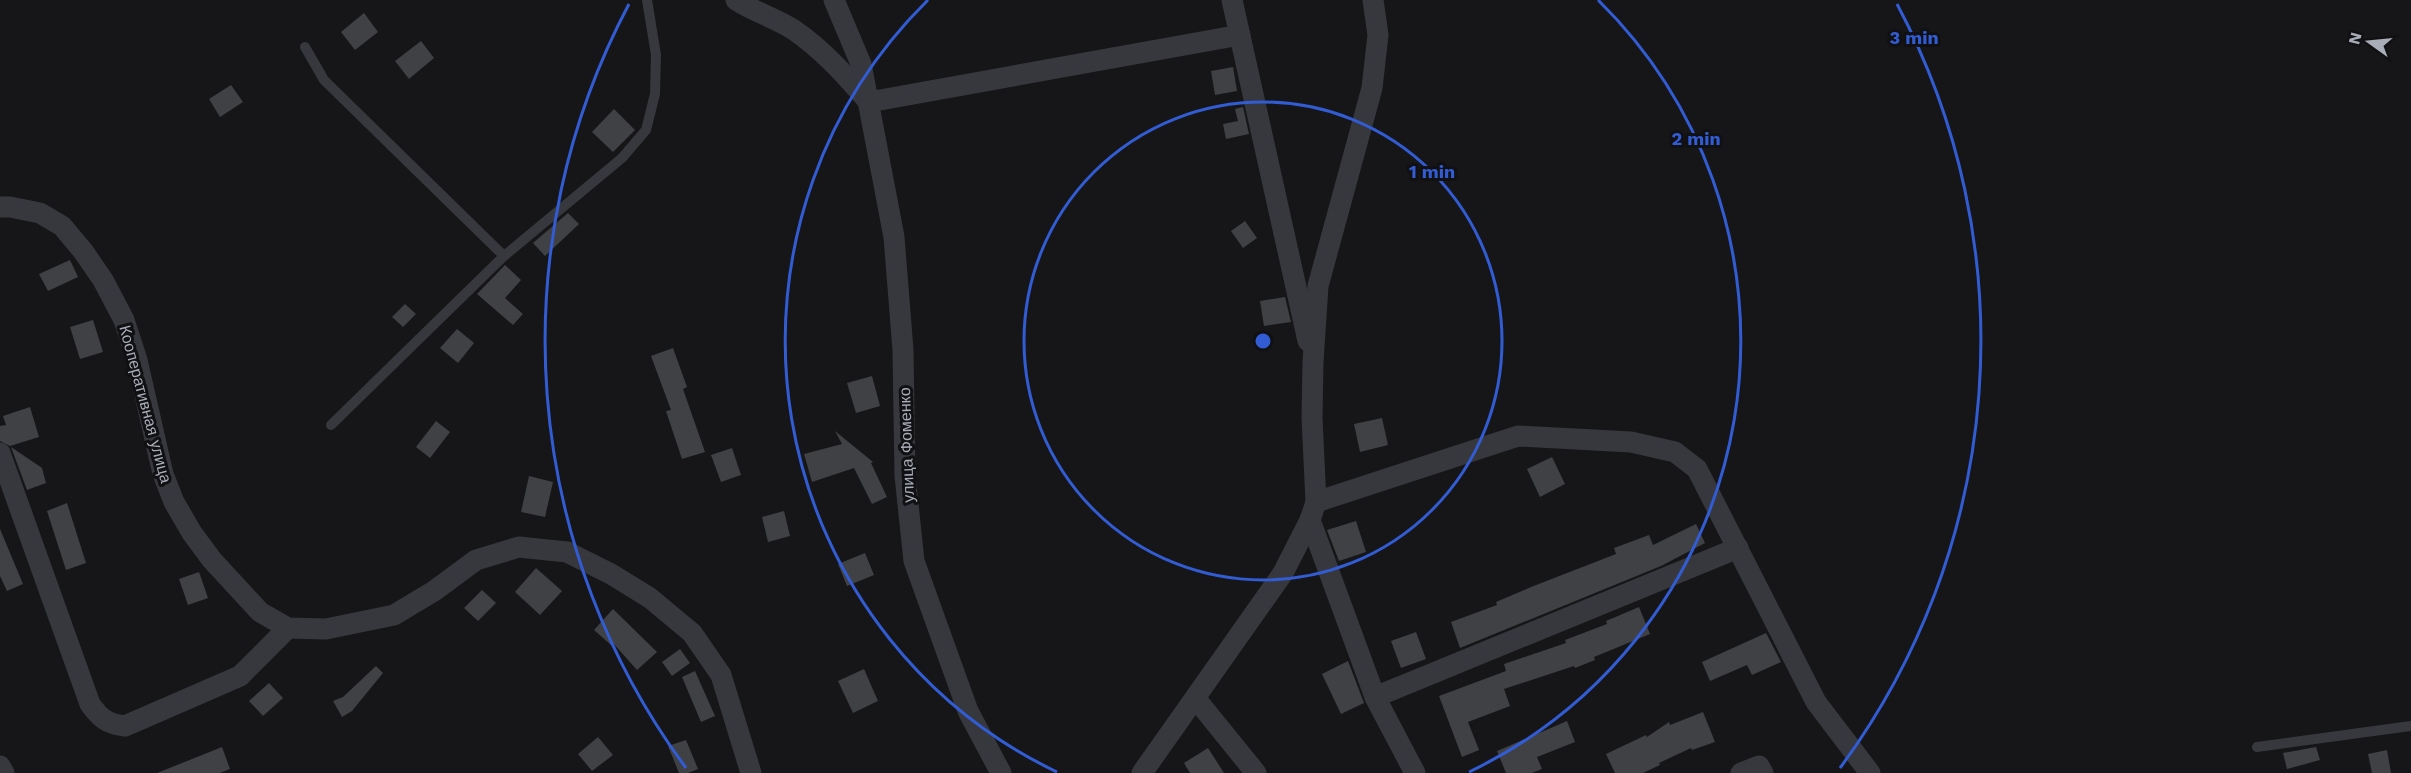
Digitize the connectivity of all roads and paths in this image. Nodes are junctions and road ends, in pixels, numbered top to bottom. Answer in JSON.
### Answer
{"nodes":[{"id":1,"x":647,"y":0,"type":"edge"},
{"id":2,"x":736,"y":0,"type":"edge"},
{"id":3,"x":834,"y":0,"type":"edge"},
{"id":4,"x":1232,"y":0,"type":"edge"},
{"id":5,"x":1373,"y":0,"type":"edge"},
{"id":6,"x":1240,"y":35,"type":"junction"},
{"id":7,"x":305,"y":47,"type":"dead end"},
{"id":8,"x":869,"y":102,"type":"junction"},
{"id":9,"x":0,"y":207,"type":"edge"},
{"id":10,"x":504,"y":256,"type":"junction"},
{"id":11,"x":1313,"y":362,"type":"junction"},
{"id":12,"x":331,"y":425,"type":"dead end"},
{"id":13,"x":0,"y":453,"type":"edge"},
{"id":14,"x":1313,"y":511,"type":"junction"},
{"id":15,"x":1738,"y":548,"type":"junction"},
{"id":16,"x":288,"y":628,"type":"junction"},
{"id":17,"x":1375,"y":697,"type":"junction"},
{"id":18,"x":1196,"y":699,"type":"junction"},
{"id":19,"x":2411,"y":726,"type":"edge"},
{"id":20,"x":2257,"y":747,"type":"dead end"},
{"id":21,"x":0,"y":766,"type":"edge"},
{"id":22,"x":4,"y":773,"type":"edge"},
{"id":23,"x":751,"y":773,"type":"edge"},
{"id":24,"x":1000,"y":773,"type":"edge"},
{"id":25,"x":1143,"y":773,"type":"edge"},
{"id":26,"x":1256,"y":773,"type":"edge"},
{"id":27,"x":1415,"y":773,"type":"edge"},
{"id":28,"x":1741,"y":773,"type":"edge"},
{"id":29,"x":1763,"y":773,"type":"edge"},
{"id":30,"x":1870,"y":773,"type":"edge"}],
"edges":[{"from":1,"to":10,"type":"lane"},
{"from":2,"to":8,"type":"street"},
{"from":3,"to":8,"type":"street","name":"улица Фоменко"},
{"from":4,"to":6,"type":"street"},
{"from":5,"to":11,"type":"street"},
{"from":6,"to":8,"type":"street"},
{"from":6,"to":11,"type":"street"},
{"from":7,"to":10,"type":"lane"},
{"from":8,"to":24,"type":"street","name":"улица Фоменко"},
{"from":9,"to":16,"type":"street","name":"Кооперативная улица"},
{"from":10,"to":12,"type":"lane"},
{"from":11,"to":14,"type":"street"},
{"from":13,"to":16,"type":"street"},
{"from":14,"to":15,"type":"street"},
{"from":14,"to":17,"type":"street"},
{"from":14,"to":18,"type":"street"},
{"from":15,"to":17,"type":"street"},
{"from":15,"to":30,"type":"street"},
{"from":16,"to":23,"type":"street","name":"Кооперативная улица"},
{"from":17,"to":27,"type":"street"},
{"from":18,"to":25,"type":"street"},
{"from":18,"to":26,"type":"street"},
{"from":19,"to":20,"type":"lane"},
{"from":21,"to":22,"type":"street"},
{"from":28,"to":29,"type":"street"}]}
